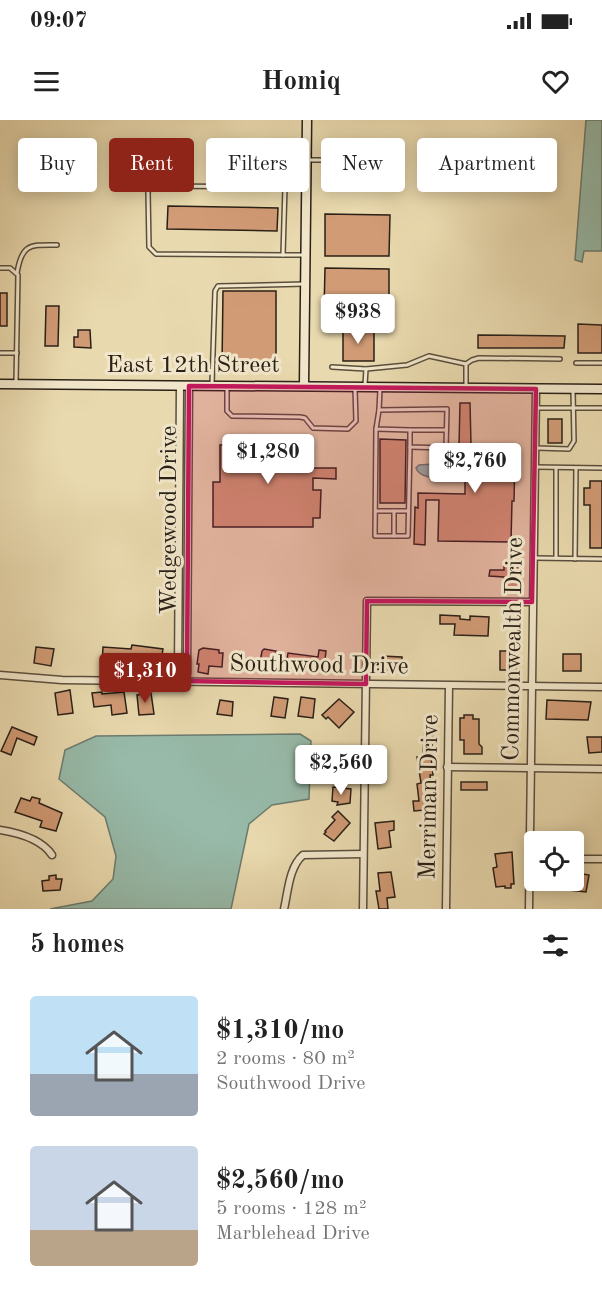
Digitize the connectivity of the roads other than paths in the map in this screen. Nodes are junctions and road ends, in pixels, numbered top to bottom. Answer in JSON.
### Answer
{"nodes":[{"id":1,"x":307,"y":120,"type":"edge"},
{"id":2,"x":307,"y":138,"type":"edge"},
{"id":3,"x":206,"y":186,"type":"edge"},
{"id":4,"x":285,"y":192,"type":"edge"},
{"id":5,"x":306,"y":192,"type":"edge"},
{"id":6,"x":57,"y":245,"type":"dead end"},
{"id":7,"x":284,"y":255,"type":"junction"},
{"id":8,"x":306,"y":255,"type":"junction"},
{"id":9,"x":0,"y":268,"type":"edge"},
{"id":10,"x":17,"y":273,"type":"junction"},
{"id":11,"x":305,"y":284,"type":"junction"},
{"id":12,"x":0,"y":353,"type":"edge"},
{"id":13,"x":17,"y":353,"type":"junction"},
{"id":14,"x":560,"y":359,"type":"dead end"},
{"id":15,"x":576,"y":363,"type":"dead end"},
{"id":16,"x":602,"y":363,"type":"edge"},
{"id":17,"x":466,"y":364,"type":"junction"},
{"id":18,"x":332,"y":367,"type":"dead end"},
{"id":19,"x":366,"y":369,"type":"junction"},
{"id":20,"x":0,"y":384,"type":"edge"},
{"id":21,"x":16,"y":384,"type":"junction"},
{"id":22,"x":184,"y":386,"type":"junction"},
{"id":23,"x":212,"y":386,"type":"junction"},
{"id":24,"x":227,"y":386,"type":"junction"},
{"id":25,"x":304,"y":387,"type":"junction"},
{"id":26,"x":355,"y":387,"type":"junction"},
{"id":27,"x":365,"y":387,"type":"junction"},
{"id":28,"x":380,"y":387,"type":"junction"},
{"id":29,"x":466,"y":388,"type":"junction"},
{"id":30,"x":536,"y":388,"type":"junction"},
{"id":31,"x":573,"y":389,"type":"junction"},
{"id":32,"x":602,"y":389,"type":"edge"},
{"id":33,"x":535,"y":408,"type":"junction"},
{"id":34,"x":573,"y":408,"type":"junction"},
{"id":35,"x":602,"y":408,"type":"edge"},
{"id":36,"x":379,"y":410,"type":"junction"},
{"id":37,"x":376,"y":429,"type":"junction"},
{"id":38,"x":410,"y":430,"type":"junction"},
{"id":39,"x":446,"y":430,"type":"junction"},
{"id":40,"x":410,"y":447,"type":"junction"},
{"id":41,"x":535,"y":448,"type":"junction"},
{"id":42,"x":534,"y":467,"type":"junction"},
{"id":43,"x":556,"y":468,"type":"junction"},
{"id":44,"x":576,"y":468,"type":"junction"},
{"id":45,"x":602,"y":468,"type":"edge"},
{"id":46,"x":376,"y":511,"type":"junction"},
{"id":47,"x":394,"y":511,"type":"junction"},
{"id":48,"x":408,"y":511,"type":"junction"},
{"id":49,"x":394,"y":536,"type":"junction"},
{"id":50,"x":533,"y":558,"type":"junction"},
{"id":51,"x":556,"y":558,"type":"junction"},
{"id":52,"x":575,"y":558,"type":"junction"},
{"id":53,"x":602,"y":559,"type":"edge"},
{"id":54,"x":532,"y":602,"type":"junction"},
{"id":55,"x":0,"y":675,"type":"edge"},
{"id":56,"x":183,"y":681,"type":"junction"},
{"id":57,"x":366,"y":684,"type":"junction"},
{"id":58,"x":449,"y":686,"type":"junction"},
{"id":59,"x":531,"y":687,"type":"junction"},
{"id":60,"x":602,"y":687,"type":"edge"},
{"id":61,"x":447,"y":767,"type":"junction"},
{"id":62,"x":531,"y":768,"type":"junction"},
{"id":63,"x":602,"y":769,"type":"edge"},
{"id":64,"x":0,"y":830,"type":"edge"},
{"id":65,"x":532,"y":831,"type":"edge"},
{"id":66,"x":363,"y":854,"type":"junction"},
{"id":67,"x":52,"y":855,"type":"dead end"},
{"id":68,"x":584,"y":859,"type":"edge"},
{"id":69,"x":602,"y":859,"type":"edge"},
{"id":70,"x":530,"y":891,"type":"edge"},
{"id":71,"x":284,"y":909,"type":"edge"},
{"id":72,"x":363,"y":909,"type":"edge"},
{"id":73,"x":446,"y":909,"type":"edge"},
{"id":74,"x":529,"y":909,"type":"edge"}],
"edges":[{"from":1,"to":2,"type":"street"},
{"from":3,"to":7,"type":"lane"},
{"from":4,"to":7,"type":"lane"},
{"from":5,"to":8,"type":"street"},
{"from":6,"to":10,"type":"lane"},
{"from":7,"to":8,"type":"lane"},
{"from":8,"to":11,"type":"street"},
{"from":9,"to":10,"type":"lane"},
{"from":10,"to":13,"type":"lane"},
{"from":11,"to":23,"type":"lane"},
{"from":11,"to":25,"type":"street"},
{"from":12,"to":13,"type":"lane"},
{"from":13,"to":21,"type":"lane"},
{"from":14,"to":17,"type":"lane"},
{"from":15,"to":16,"type":"lane"},
{"from":17,"to":19,"type":"lane"},
{"from":17,"to":29,"type":"lane"},
{"from":18,"to":19,"type":"lane"},
{"from":19,"to":27,"type":"lane"},
{"from":20,"to":21,"type":"street","name":"East 12th Street"},
{"from":21,"to":22,"type":"street","name":"East 12th Street"},
{"from":22,"to":23,"type":"street","name":"East 12th Street"},
{"from":22,"to":56,"type":"street","name":"Wedgewood Drive"},
{"from":23,"to":24,"type":"street","name":"East 12th Street"},
{"from":24,"to":25,"type":"street","name":"East 12th Street"},
{"from":24,"to":26,"type":"lane"},
{"from":25,"to":26,"type":"street","name":"East 12th Street"},
{"from":26,"to":27,"type":"street","name":"East 12th Street"},
{"from":27,"to":28,"type":"street","name":"East 12th Street"},
{"from":28,"to":29,"type":"street","name":"East 12th Street"},
{"from":28,"to":36,"type":"lane"},
{"from":29,"to":30,"type":"street","name":"East 12th Street"},
{"from":30,"to":31,"type":"street","name":"East 12th Street"},
{"from":30,"to":33,"type":"street","name":"Commonwealth Drive"},
{"from":31,"to":32,"type":"street","name":"East 12th Street"},
{"from":31,"to":34,"type":"lane"},
{"from":33,"to":34,"type":"lane"},
{"from":33,"to":41,"type":"street","name":"Commonwealth Drive"},
{"from":34,"to":35,"type":"lane"},
{"from":34,"to":41,"type":"lane"},
{"from":36,"to":37,"type":"lane"},
{"from":36,"to":39,"type":"lane"},
{"from":37,"to":38,"type":"lane"},
{"from":37,"to":46,"type":"lane"},
{"from":38,"to":39,"type":"lane"},
{"from":38,"to":40,"type":"lane"},
{"from":39,"to":40,"type":"lane"},
{"from":40,"to":48,"type":"lane"},
{"from":41,"to":42,"type":"street","name":"Commonwealth Drive"},
{"from":42,"to":43,"type":"lane"},
{"from":42,"to":50,"type":"street","name":"Commonwealth Drive"},
{"from":43,"to":44,"type":"lane"},
{"from":43,"to":51,"type":"lane"},
{"from":44,"to":45,"type":"lane"},
{"from":44,"to":52,"type":"lane"},
{"from":46,"to":47,"type":"lane"},
{"from":46,"to":49,"type":"lane"},
{"from":47,"to":48,"type":"lane"},
{"from":47,"to":49,"type":"lane"},
{"from":48,"to":49,"type":"lane"},
{"from":50,"to":51,"type":"lane"},
{"from":50,"to":54,"type":"street","name":"Commonwealth Drive"},
{"from":51,"to":52,"type":"lane"},
{"from":52,"to":53,"type":"lane"},
{"from":54,"to":57,"type":"street"},
{"from":54,"to":59,"type":"street","name":"Commonwealth Drive"},
{"from":55,"to":56,"type":"street","name":"Southwood Drive"},
{"from":56,"to":57,"type":"street","name":"Southwood Drive"},
{"from":57,"to":58,"type":"street","name":"Southwood Drive"},
{"from":57,"to":66,"type":"street"},
{"from":58,"to":59,"type":"street","name":"Southwood Drive"},
{"from":58,"to":61,"type":"street","name":"Merriman Drive"},
{"from":59,"to":60,"type":"street","name":"Southwood Drive"},
{"from":59,"to":62,"type":"street","name":"Commonwealth Drive"},
{"from":61,"to":62,"type":"street"},
{"from":61,"to":73,"type":"street","name":"Merriman Drive"},
{"from":62,"to":63,"type":"street"},
{"from":62,"to":65,"type":"street","name":"Commonwealth Drive"},
{"from":64,"to":67,"type":"street"},
{"from":66,"to":71,"type":"street"},
{"from":66,"to":72,"type":"street"},
{"from":68,"to":69,"type":"street"},
{"from":70,"to":74,"type":"street","name":"Commonwealth Drive"}]}
